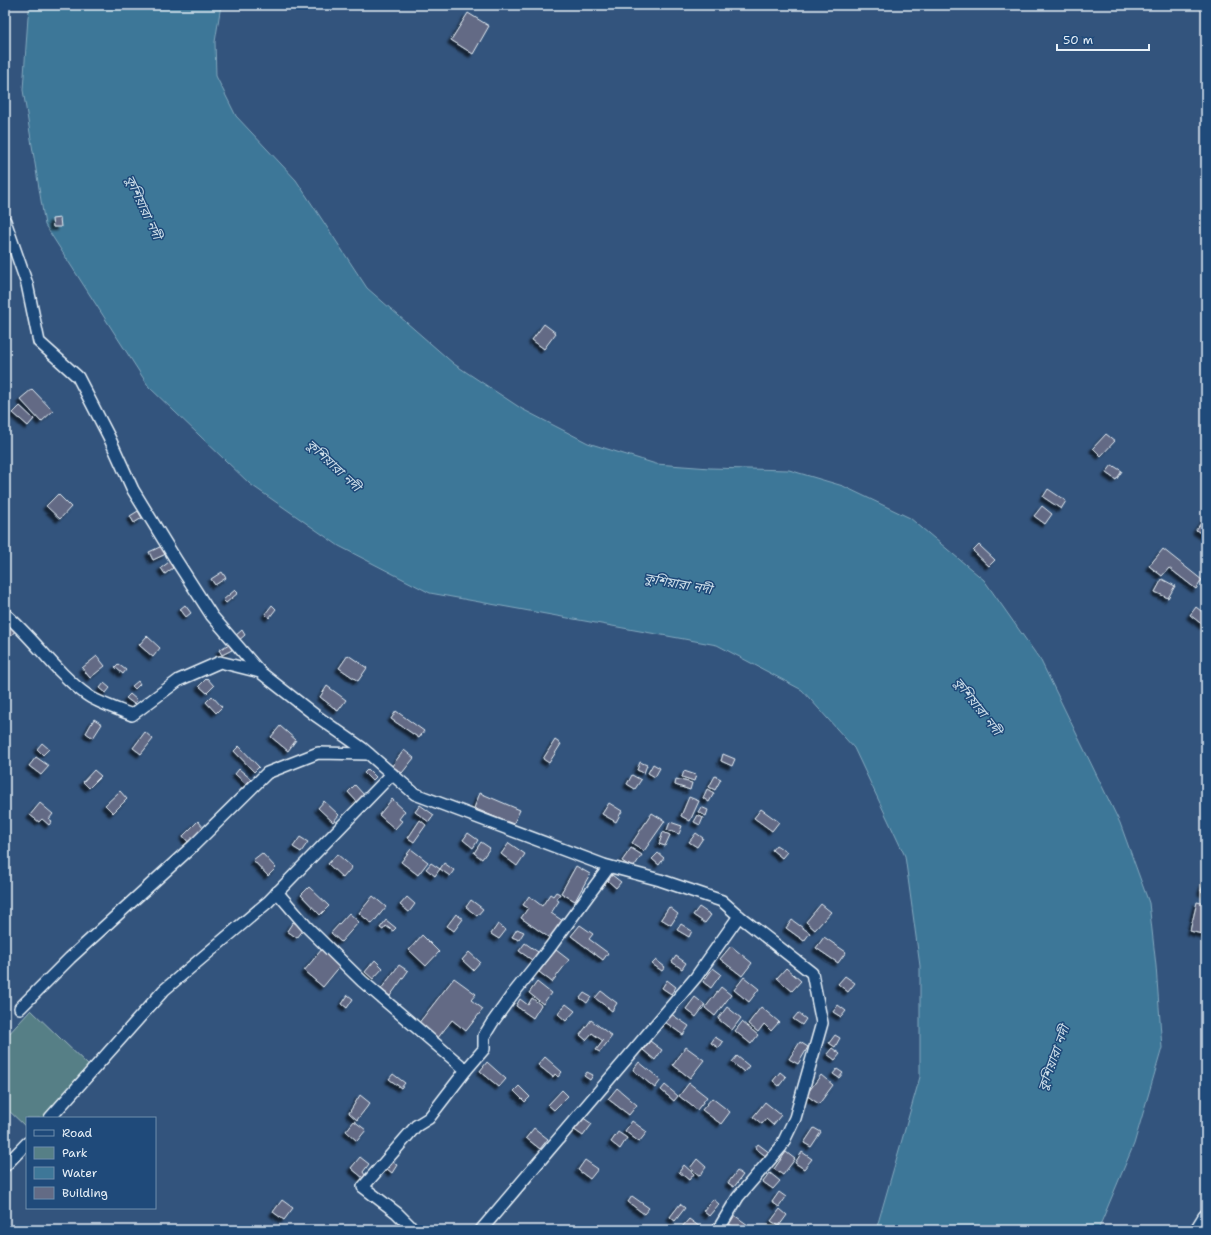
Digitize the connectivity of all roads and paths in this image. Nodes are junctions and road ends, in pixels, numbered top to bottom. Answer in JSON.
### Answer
{"nodes":[{"id":1,"x":5,"y":221,"type":"edge"},
{"id":2,"x":5,"y":614,"type":"edge"},
{"id":3,"x":260,"y":672,"type":"junction"},
{"id":4,"x":369,"y":754,"type":"junction"},
{"id":5,"x":392,"y":774,"type":"junction"},
{"id":6,"x":609,"y":867,"type":"junction"},
{"id":7,"x":277,"y":892,"type":"junction"},
{"id":8,"x":739,"y":916,"type":"junction"},
{"id":9,"x":20,"y":1008,"type":"dead end"},
{"id":10,"x":466,"y":1070,"type":"junction"},
{"id":11,"x":51,"y":1117,"type":"edge"},
{"id":12,"x":26,"y":1144,"type":"edge"},
{"id":13,"x":5,"y":1166,"type":"edge"},
{"id":14,"x":1206,"y":1217,"type":"edge"},
{"id":15,"x":414,"y":1230,"type":"edge"},
{"id":16,"x":481,"y":1230,"type":"edge"},
{"id":17,"x":718,"y":1230,"type":"edge"},
{"id":18,"x":1198,"y":1230,"type":"edge"}],
"edges":[{"from":1,"to":3,"type":"street"},
{"from":2,"to":3,"type":"street"},
{"from":3,"to":4,"type":"street"},
{"from":4,"to":5,"type":"street"},
{"from":4,"to":9,"type":"street"},
{"from":5,"to":6,"type":"street"},
{"from":5,"to":7,"type":"street"},
{"from":6,"to":8,"type":"street"},
{"from":6,"to":10,"type":"street"},
{"from":7,"to":10,"type":"street"},
{"from":7,"to":11,"type":"street"},
{"from":8,"to":16,"type":"street"},
{"from":8,"to":17,"type":"street"},
{"from":10,"to":15,"type":"street"},
{"from":12,"to":13,"type":"street"},
{"from":14,"to":18,"type":"street"}]}
